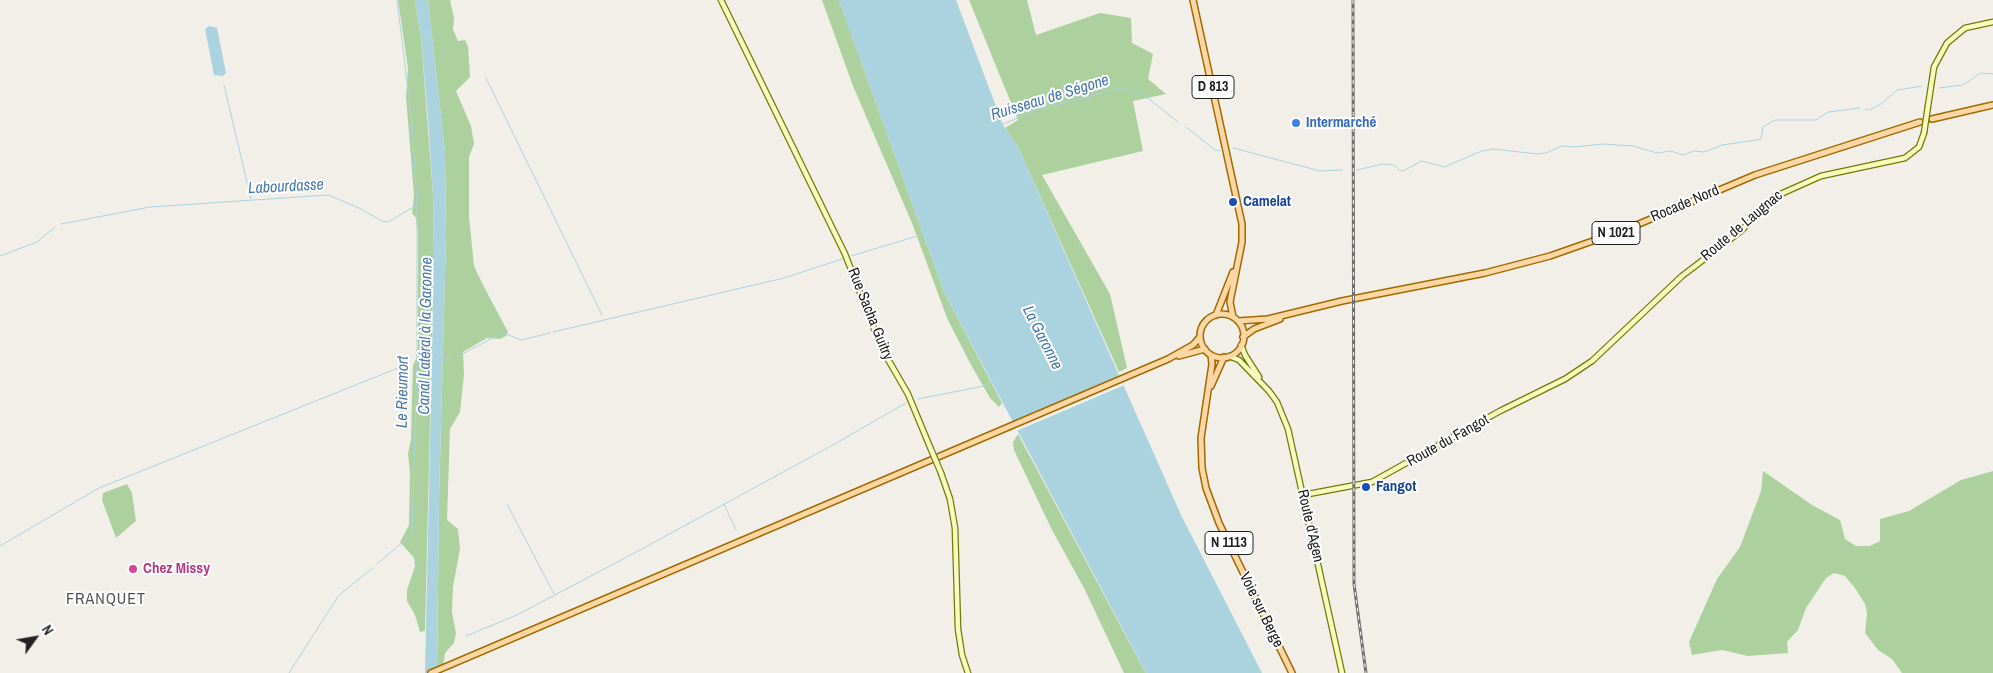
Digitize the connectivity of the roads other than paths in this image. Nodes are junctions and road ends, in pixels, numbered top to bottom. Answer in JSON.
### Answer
{"nodes":[{"id":1,"x":720,"y":0,"type":"edge"},
{"id":2,"x":1194,"y":0,"type":"edge"},
{"id":3,"x":1993,"y":22,"type":"edge"},
{"id":4,"x":1993,"y":105,"type":"edge"},
{"id":5,"x":1932,"y":119,"type":"dead end"},
{"id":6,"x":1920,"y":122,"type":"dead end"},
{"id":7,"x":1240,"y":253,"type":"junction"},
{"id":8,"x":1303,"y":311,"type":"junction"},
{"id":9,"x":1216,"y":314,"type":"junction"},
{"id":10,"x":1233,"y":317,"type":"junction"},
{"id":11,"x":1238,"y":321,"type":"junction"},
{"id":12,"x":1200,"y":337,"type":"junction"},
{"id":13,"x":1243,"y":337,"type":"junction"},
{"id":14,"x":1241,"y":345,"type":"junction"},
{"id":15,"x":1205,"y":350,"type":"junction"},
{"id":16,"x":1211,"y":355,"type":"junction"},
{"id":17,"x":1226,"y":357,"type":"junction"},
{"id":18,"x":1168,"y":359,"type":"junction"},
{"id":19,"x":1586,"y":367,"type":"joint"},
{"id":20,"x":1264,"y":385,"type":"junction"},
{"id":21,"x":1206,"y":403,"type":"junction"},
{"id":22,"x":1303,"y":495,"type":"junction"},
{"id":23,"x":431,"y":673,"type":"edge"},
{"id":24,"x":968,"y":673,"type":"edge"},
{"id":25,"x":1292,"y":673,"type":"edge"},
{"id":26,"x":1342,"y":673,"type":"edge"}],
"edges":[{"from":1,"to":24,"type":"street","name":"Rue Sacha Guitry","bridge":true},
{"from":2,"to":7,"type":"main road","number":"D 813"},
{"from":3,"to":19,"type":"street","name":"Route de Laugnac","bridge":true},
{"from":4,"to":5,"type":"main road"},
{"from":6,"to":8,"type":"main road","name":"Rocade Nord","number":"N 1021"},
{"from":7,"to":9,"type":"main road","number":"D 813"},
{"from":7,"to":10,"type":"main road","number":"D 813"},
{"from":8,"to":11,"type":"main road","number":"N 1021"},
{"from":8,"to":13,"type":"main road","number":"N 1021"},
{"from":9,"to":10,"type":"main road"},
{"from":9,"to":12,"type":"main road"},
{"from":10,"to":11,"type":"main road"},
{"from":11,"to":13,"type":"main road"},
{"from":12,"to":15,"type":"main road"},
{"from":12,"to":18,"type":"main road"},
{"from":13,"to":14,"type":"main road"},
{"from":14,"to":17,"type":"main road"},
{"from":14,"to":20,"type":"street","name":"Route d'Agen"},
{"from":15,"to":16,"type":"main road"},
{"from":15,"to":18,"type":"main road"},
{"from":16,"to":17,"type":"main road"},
{"from":16,"to":21,"type":"main road","number":"N 1113"},
{"from":17,"to":20,"type":"street","name":"Route d'Agen"},
{"from":17,"to":21,"type":"main road","number":"N 1113"},
{"from":18,"to":23,"type":"main road"},
{"from":19,"to":22,"type":"street","name":"Route du Fangot"},
{"from":20,"to":22,"type":"street","name":"Route d'Agen"},
{"from":21,"to":25,"type":"main road","name":"Voie sur Berge","number":"N 1113"},
{"from":22,"to":26,"type":"street","name":"Route d'Agen"}]}
